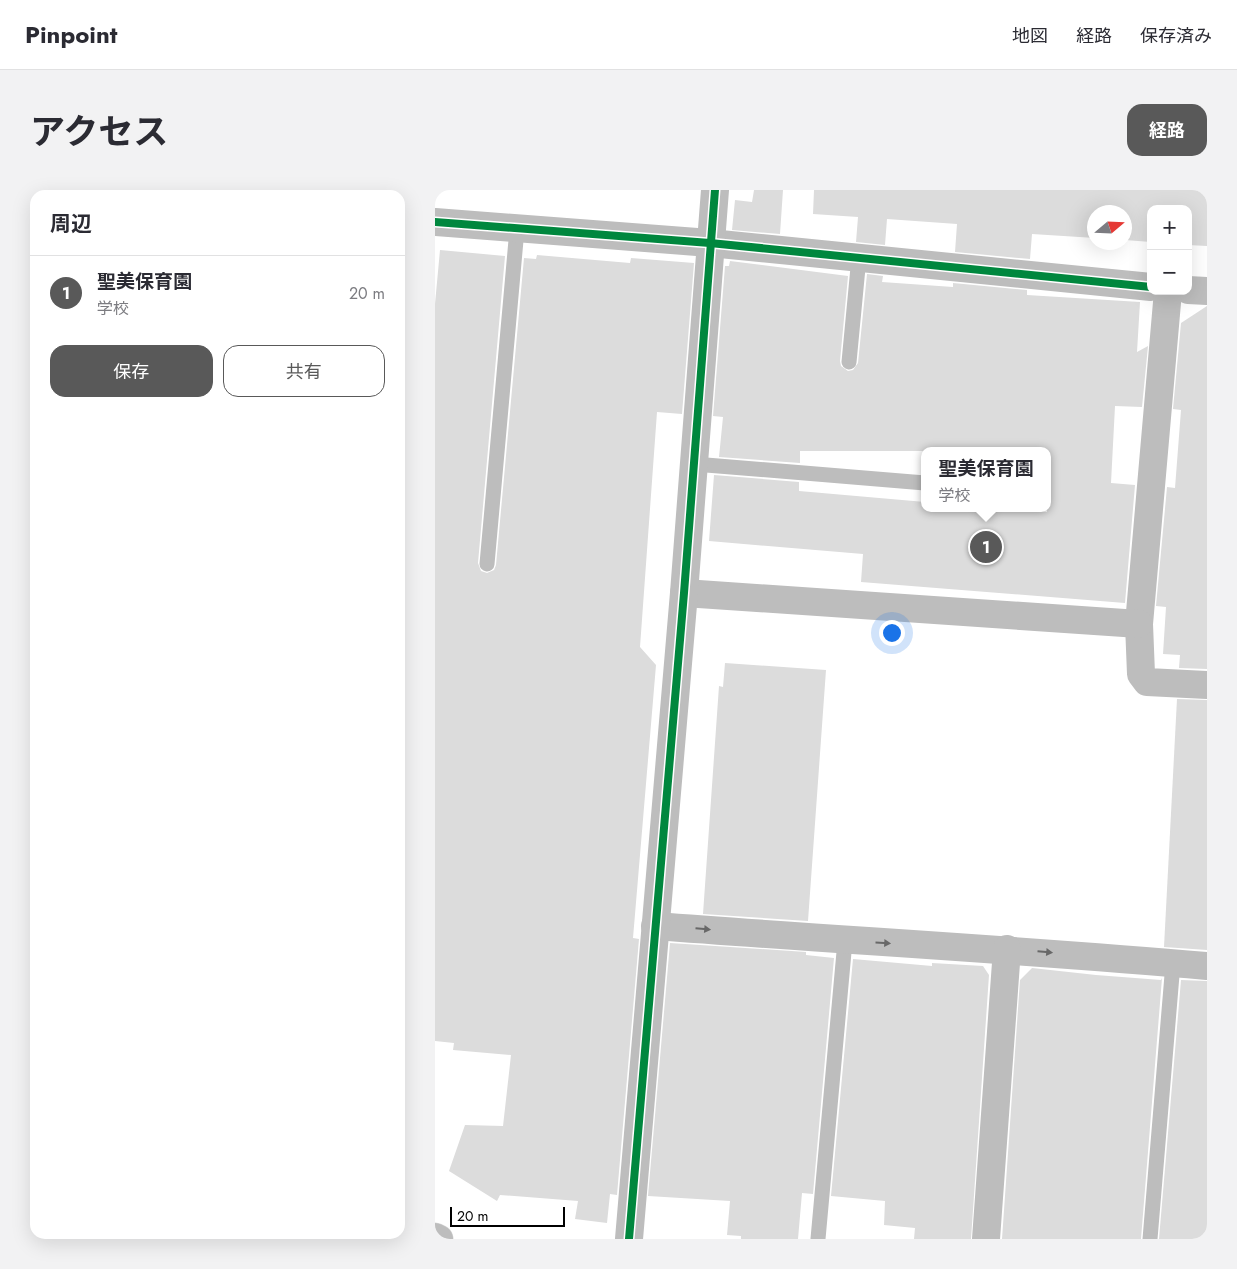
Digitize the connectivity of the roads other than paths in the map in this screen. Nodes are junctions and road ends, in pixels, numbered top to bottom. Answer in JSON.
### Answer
{"nodes":[{"id":1,"x":715,"y":190,"type":"edge"},
{"id":2,"x":435,"y":222,"type":"edge"},
{"id":3,"x":517,"y":229,"type":"junction"},
{"id":4,"x":710,"y":243,"type":"junction"},
{"id":5,"x":859,"y":258,"type":"junction"},
{"id":6,"x":1147,"y":286,"type":"edge"},
{"id":7,"x":1192,"y":290,"type":"edge"},
{"id":8,"x":1207,"y":291,"type":"edge"},
{"id":9,"x":1168,"y":295,"type":"edge"},
{"id":10,"x":849,"y":362,"type":"dead end"},
{"id":11,"x":694,"y":464,"type":"junction"},
{"id":12,"x":921,"y":483,"type":"edge"},
{"id":13,"x":487,"y":564,"type":"dead end"},
{"id":14,"x":685,"y":593,"type":"junction"},
{"id":15,"x":1139,"y":624,"type":"junction"},
{"id":16,"x":1207,"y":685,"type":"edge"},
{"id":17,"x":655,"y":926,"type":"junction"},
{"id":18,"x":845,"y":941,"type":"junction"},
{"id":19,"x":1007,"y":949,"type":"junction"},
{"id":20,"x":1173,"y":963,"type":"junction"},
{"id":21,"x":1207,"y":966,"type":"edge"},
{"id":22,"x":435,"y":1237,"type":"edge"},
{"id":23,"x":439,"y":1239,"type":"edge"},
{"id":24,"x":629,"y":1239,"type":"edge"},
{"id":25,"x":818,"y":1239,"type":"edge"},
{"id":26,"x":985,"y":1239,"type":"edge"},
{"id":27,"x":1150,"y":1239,"type":"edge"}],
"edges":[{"from":1,"to":4,"type":"street"},
{"from":2,"to":3,"type":"street"},
{"from":3,"to":4,"type":"street"},
{"from":3,"to":13,"type":"lane"},
{"from":4,"to":5,"type":"street"},
{"from":4,"to":11,"type":"street"},
{"from":5,"to":6,"type":"street"},
{"from":5,"to":10,"type":"lane"},
{"from":7,"to":8,"type":"street"},
{"from":9,"to":15,"type":"street"},
{"from":11,"to":12,"type":"lane"},
{"from":11,"to":14,"type":"street"},
{"from":14,"to":15,"type":"street"},
{"from":14,"to":17,"type":"street"},
{"from":15,"to":16,"type":"street"},
{"from":17,"to":18,"type":"street","one_way":true},
{"from":17,"to":24,"type":"street"},
{"from":18,"to":19,"type":"street","one_way":true},
{"from":18,"to":25,"type":"lane"},
{"from":19,"to":20,"type":"street","one_way":true},
{"from":19,"to":26,"type":"street"},
{"from":20,"to":21,"type":"street"},
{"from":20,"to":27,"type":"lane"},
{"from":22,"to":23,"type":"street"}]}
